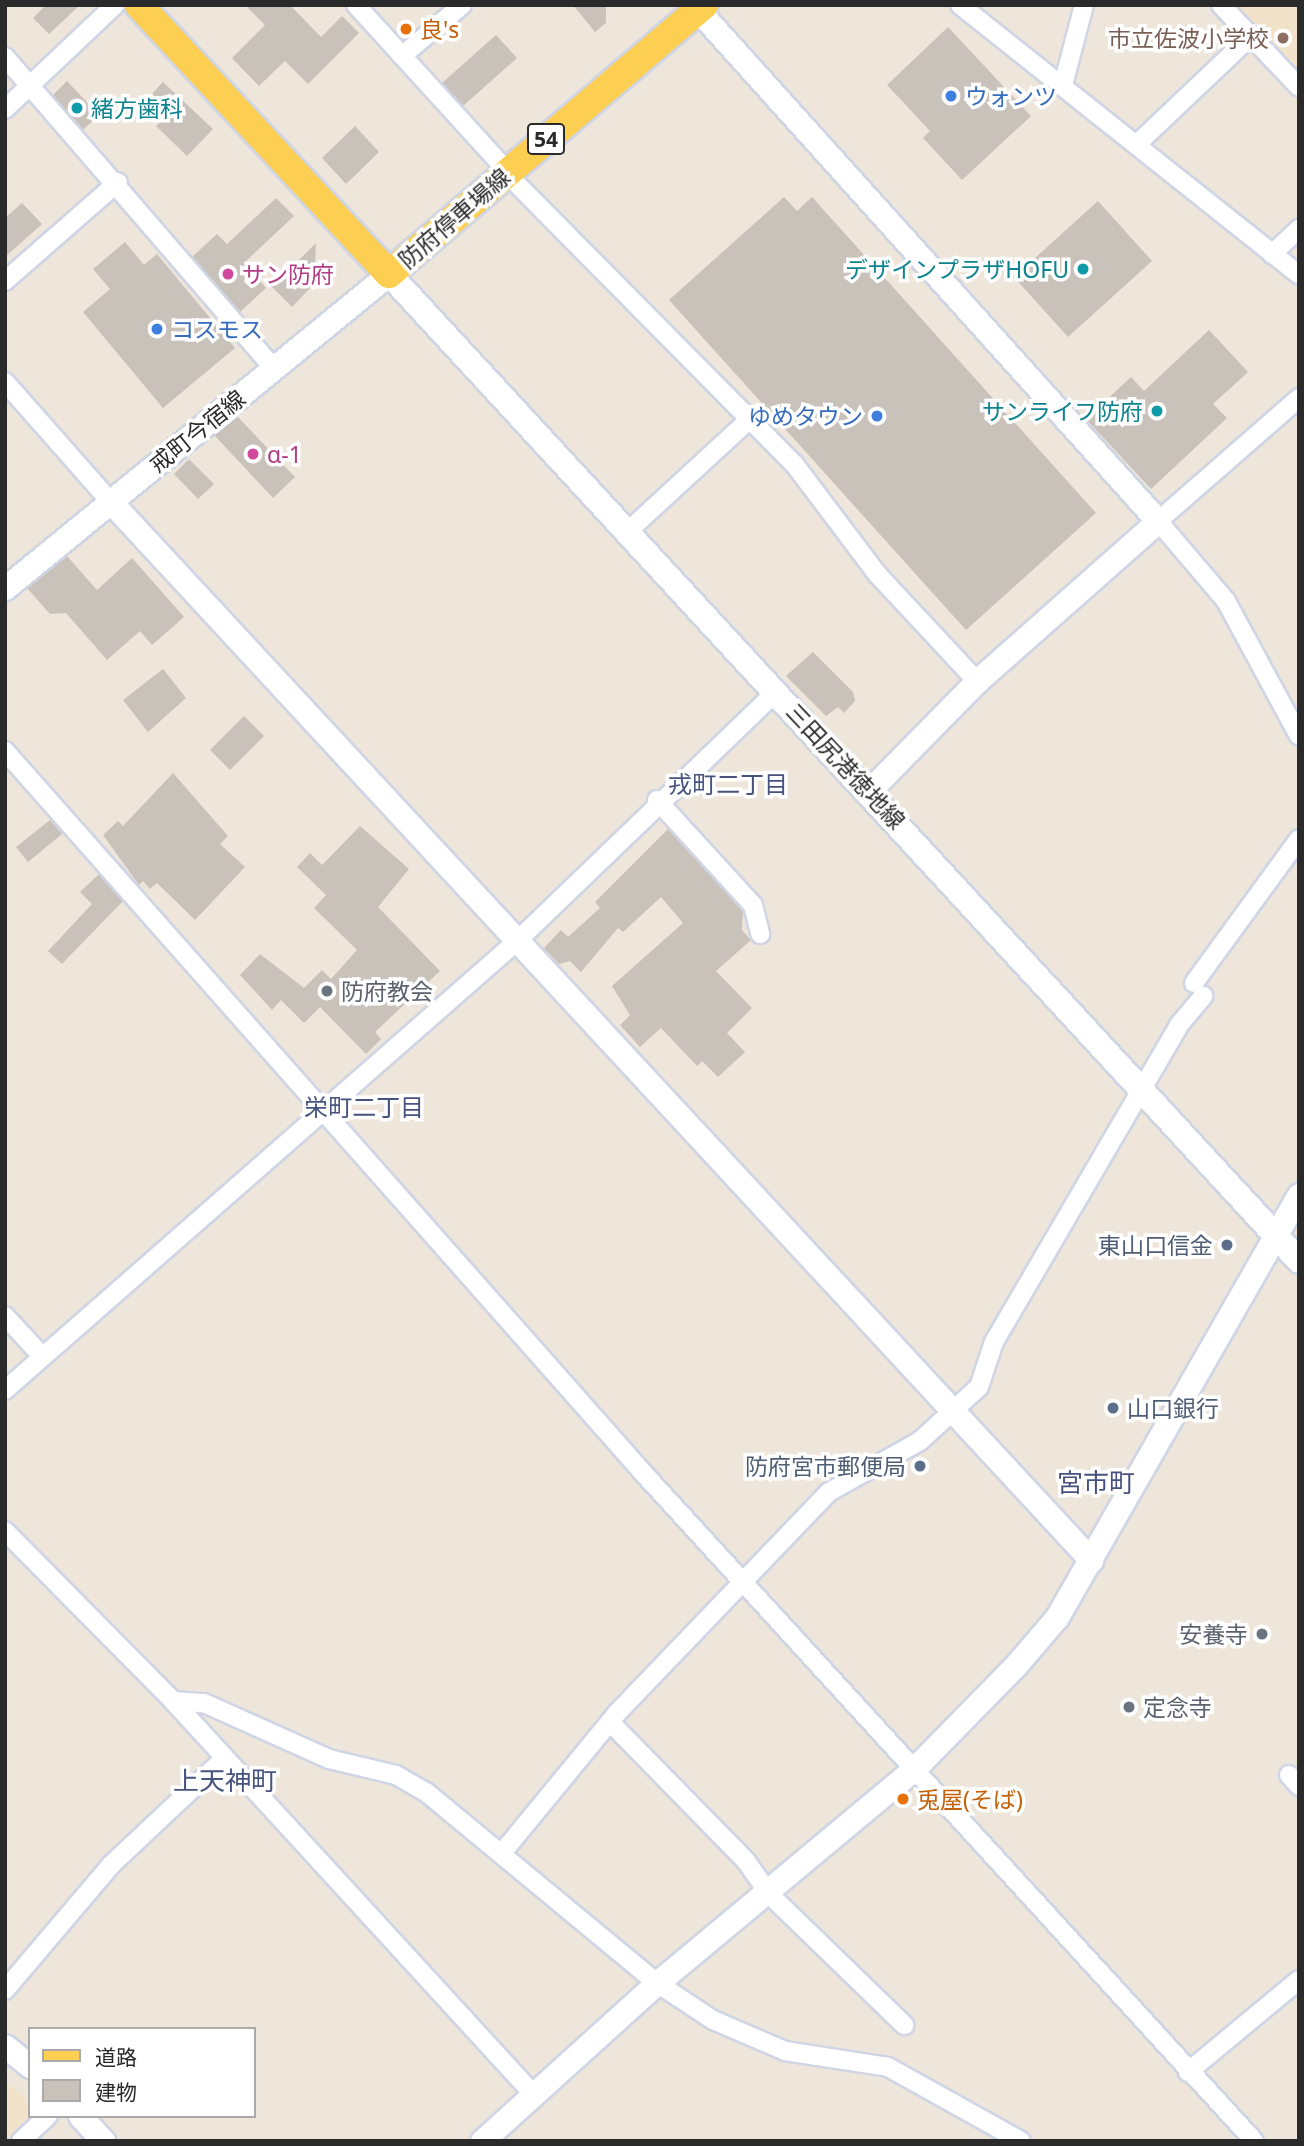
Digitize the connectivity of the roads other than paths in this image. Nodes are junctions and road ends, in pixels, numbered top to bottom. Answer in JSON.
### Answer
{"nodes":[{"id":1,"x":115,"y":5,"type":"edge"},
{"id":2,"x":139,"y":5,"type":"edge"},
{"id":3,"x":355,"y":5,"type":"edge"},
{"id":4,"x":462,"y":5,"type":"edge"},
{"id":5,"x":960,"y":5,"type":"edge"},
{"id":6,"x":1084,"y":5,"type":"edge"},
{"id":7,"x":1221,"y":5,"type":"edge"},
{"id":8,"x":701,"y":8,"type":"edge"},
{"id":9,"x":1251,"y":37,"type":"junction"},
{"id":10,"x":402,"y":56,"type":"junction"},
{"id":11,"x":5,"y":57,"type":"edge"},
{"id":12,"x":32,"y":85,"type":"junction"},
{"id":13,"x":1063,"y":85,"type":"junction"},
{"id":14,"x":1299,"y":87,"type":"edge"},
{"id":15,"x":5,"y":109,"type":"edge"},
{"id":16,"x":1136,"y":145,"type":"junction"},
{"id":17,"x":502,"y":167,"type":"junction"},
{"id":18,"x":118,"y":182,"type":"junction"},
{"id":19,"x":1299,"y":229,"type":"edge"},
{"id":20,"x":1272,"y":254,"type":"junction"},
{"id":21,"x":389,"y":274,"type":"junction"},
{"id":22,"x":1299,"y":275,"type":"edge"},
{"id":23,"x":5,"y":281,"type":"edge"},
{"id":24,"x":274,"y":369,"type":"junction"},
{"id":25,"x":5,"y":382,"type":"edge"},
{"id":26,"x":1299,"y":398,"type":"edge"},
{"id":27,"x":749,"y":420,"type":"junction"},
{"id":28,"x":110,"y":501,"type":"junction"},
{"id":29,"x":1158,"y":521,"type":"junction"},
{"id":30,"x":626,"y":533,"type":"junction"},
{"id":31,"x":5,"y":588,"type":"edge"},
{"id":32,"x":977,"y":681,"type":"junction"},
{"id":33,"x":776,"y":692,"type":"junction"},
{"id":34,"x":1299,"y":736,"type":"edge"},
{"id":35,"x":5,"y":751,"type":"edge"},
{"id":36,"x":869,"y":791,"type":"junction"},
{"id":37,"x":657,"y":800,"type":"junction"},
{"id":38,"x":1299,"y":839,"type":"edge"},
{"id":39,"x":760,"y":934,"type":"dead end"},
{"id":40,"x":516,"y":942,"type":"junction"},
{"id":41,"x":1142,"y":1090,"type":"junction"},
{"id":42,"x":323,"y":1107,"type":"junction"},
{"id":43,"x":1299,"y":1195,"type":"edge"},
{"id":44,"x":1276,"y":1234,"type":"junction"},
{"id":45,"x":1299,"y":1261,"type":"edge"},
{"id":46,"x":5,"y":1316,"type":"edge"},
{"id":47,"x":41,"y":1355,"type":"junction"},
{"id":48,"x":5,"y":1390,"type":"edge"},
{"id":49,"x":951,"y":1411,"type":"junction"},
{"id":50,"x":5,"y":1531,"type":"edge"},
{"id":51,"x":1090,"y":1560,"type":"junction"},
{"id":52,"x":744,"y":1578,"type":"junction"},
{"id":53,"x":173,"y":1701,"type":"junction"},
{"id":54,"x":610,"y":1722,"type":"junction"},
{"id":55,"x":225,"y":1758,"type":"junction"},
{"id":56,"x":914,"y":1769,"type":"junction"},
{"id":57,"x":502,"y":1853,"type":"junction"},
{"id":58,"x":768,"y":1893,"type":"junction"},
{"id":59,"x":1299,"y":1980,"type":"edge"},
{"id":60,"x":657,"y":1983,"type":"junction"},
{"id":61,"x":5,"y":1990,"type":"edge"},
{"id":62,"x":904,"y":2025,"type":"dead end"},
{"id":63,"x":5,"y":2046,"type":"edge"},
{"id":64,"x":28,"y":2064,"type":"edge"},
{"id":65,"x":1188,"y":2072,"type":"junction"},
{"id":66,"x":534,"y":2095,"type":"junction"},
{"id":67,"x":46,"y":2118,"type":"edge"},
{"id":68,"x":82,"y":2118,"type":"edge"},
{"id":69,"x":21,"y":2141,"type":"edge"},
{"id":70,"x":103,"y":2141,"type":"edge"},
{"id":71,"x":482,"y":2141,"type":"edge"},
{"id":72,"x":1021,"y":2141,"type":"edge"},
{"id":73,"x":1254,"y":2141,"type":"edge"}],
"edges":[{"from":1,"to":12,"type":"street"},
{"from":2,"to":21,"type":"main road","name":"防府停車場線"},
{"from":3,"to":10,"type":"street"},
{"from":4,"to":10,"type":"street"},
{"from":5,"to":13,"type":"street"},
{"from":6,"to":13,"type":"street"},
{"from":7,"to":9,"type":"street"},
{"from":8,"to":17,"type":"main road","name":"防府停車場線","number":"54"},
{"from":8,"to":29,"type":"street"},
{"from":9,"to":14,"type":"street"},
{"from":9,"to":16,"type":"street"},
{"from":10,"to":17,"type":"street"},
{"from":11,"to":12,"type":"street"},
{"from":12,"to":15,"type":"street"},
{"from":12,"to":18,"type":"street"},
{"from":13,"to":16,"type":"street"},
{"from":16,"to":20,"type":"street"},
{"from":17,"to":21,"type":"main road","name":"防府停車場線","number":"54"},
{"from":17,"to":27,"type":"street"},
{"from":18,"to":23,"type":"street"},
{"from":18,"to":24,"type":"street"},
{"from":19,"to":20,"type":"street"},
{"from":20,"to":22,"type":"street"},
{"from":21,"to":24,"type":"street","name":"戒町今宿線"},
{"from":21,"to":30,"type":"main road","name":"三田尻港徳地線"},
{"from":24,"to":28,"type":"street","name":"戒町今宿線"},
{"from":25,"to":28,"type":"street"},
{"from":26,"to":29,"type":"street"},
{"from":27,"to":30,"type":"street"},
{"from":27,"to":32,"type":"street"},
{"from":28,"to":31,"type":"street","name":"戒町今宿線"},
{"from":28,"to":40,"type":"street"},
{"from":29,"to":32,"type":"street"},
{"from":29,"to":34,"type":"street"},
{"from":30,"to":33,"type":"main road","name":"三田尻港徳地線"},
{"from":32,"to":36,"type":"street"},
{"from":33,"to":36,"type":"main road","name":"三田尻港徳地線"},
{"from":33,"to":37,"type":"street"},
{"from":35,"to":42,"type":"street"},
{"from":36,"to":41,"type":"main road","name":"三田尻港徳地線"},
{"from":37,"to":39,"type":"street"},
{"from":37,"to":40,"type":"street"},
{"from":38,"to":41,"type":"street"},
{"from":40,"to":42,"type":"street"},
{"from":40,"to":49,"type":"street"},
{"from":41,"to":44,"type":"main road","name":"三田尻港徳地線"},
{"from":41,"to":49,"type":"street"},
{"from":42,"to":47,"type":"street"},
{"from":42,"to":52,"type":"street"},
{"from":43,"to":44,"type":"street"},
{"from":44,"to":45,"type":"main road","name":"三田尻港徳地線"},
{"from":44,"to":51,"type":"street"},
{"from":46,"to":47,"type":"street"},
{"from":47,"to":48,"type":"street"},
{"from":49,"to":51,"type":"street"},
{"from":49,"to":52,"type":"street"},
{"from":50,"to":53,"type":"street"},
{"from":51,"to":56,"type":"street"},
{"from":52,"to":54,"type":"street"},
{"from":52,"to":56,"type":"street"},
{"from":53,"to":55,"type":"street"},
{"from":53,"to":57,"type":"street"},
{"from":54,"to":57,"type":"street"},
{"from":54,"to":58,"type":"street"},
{"from":55,"to":61,"type":"street"},
{"from":55,"to":66,"type":"street"},
{"from":56,"to":58,"type":"street"},
{"from":56,"to":65,"type":"street"},
{"from":57,"to":60,"type":"street"},
{"from":58,"to":60,"type":"street"},
{"from":58,"to":62,"type":"street"},
{"from":59,"to":65,"type":"street"},
{"from":60,"to":66,"type":"street"},
{"from":60,"to":72,"type":"street"},
{"from":63,"to":64,"type":"street"},
{"from":65,"to":73,"type":"street"},
{"from":66,"to":71,"type":"street"},
{"from":67,"to":69,"type":"street"},
{"from":68,"to":70,"type":"street"}]}
